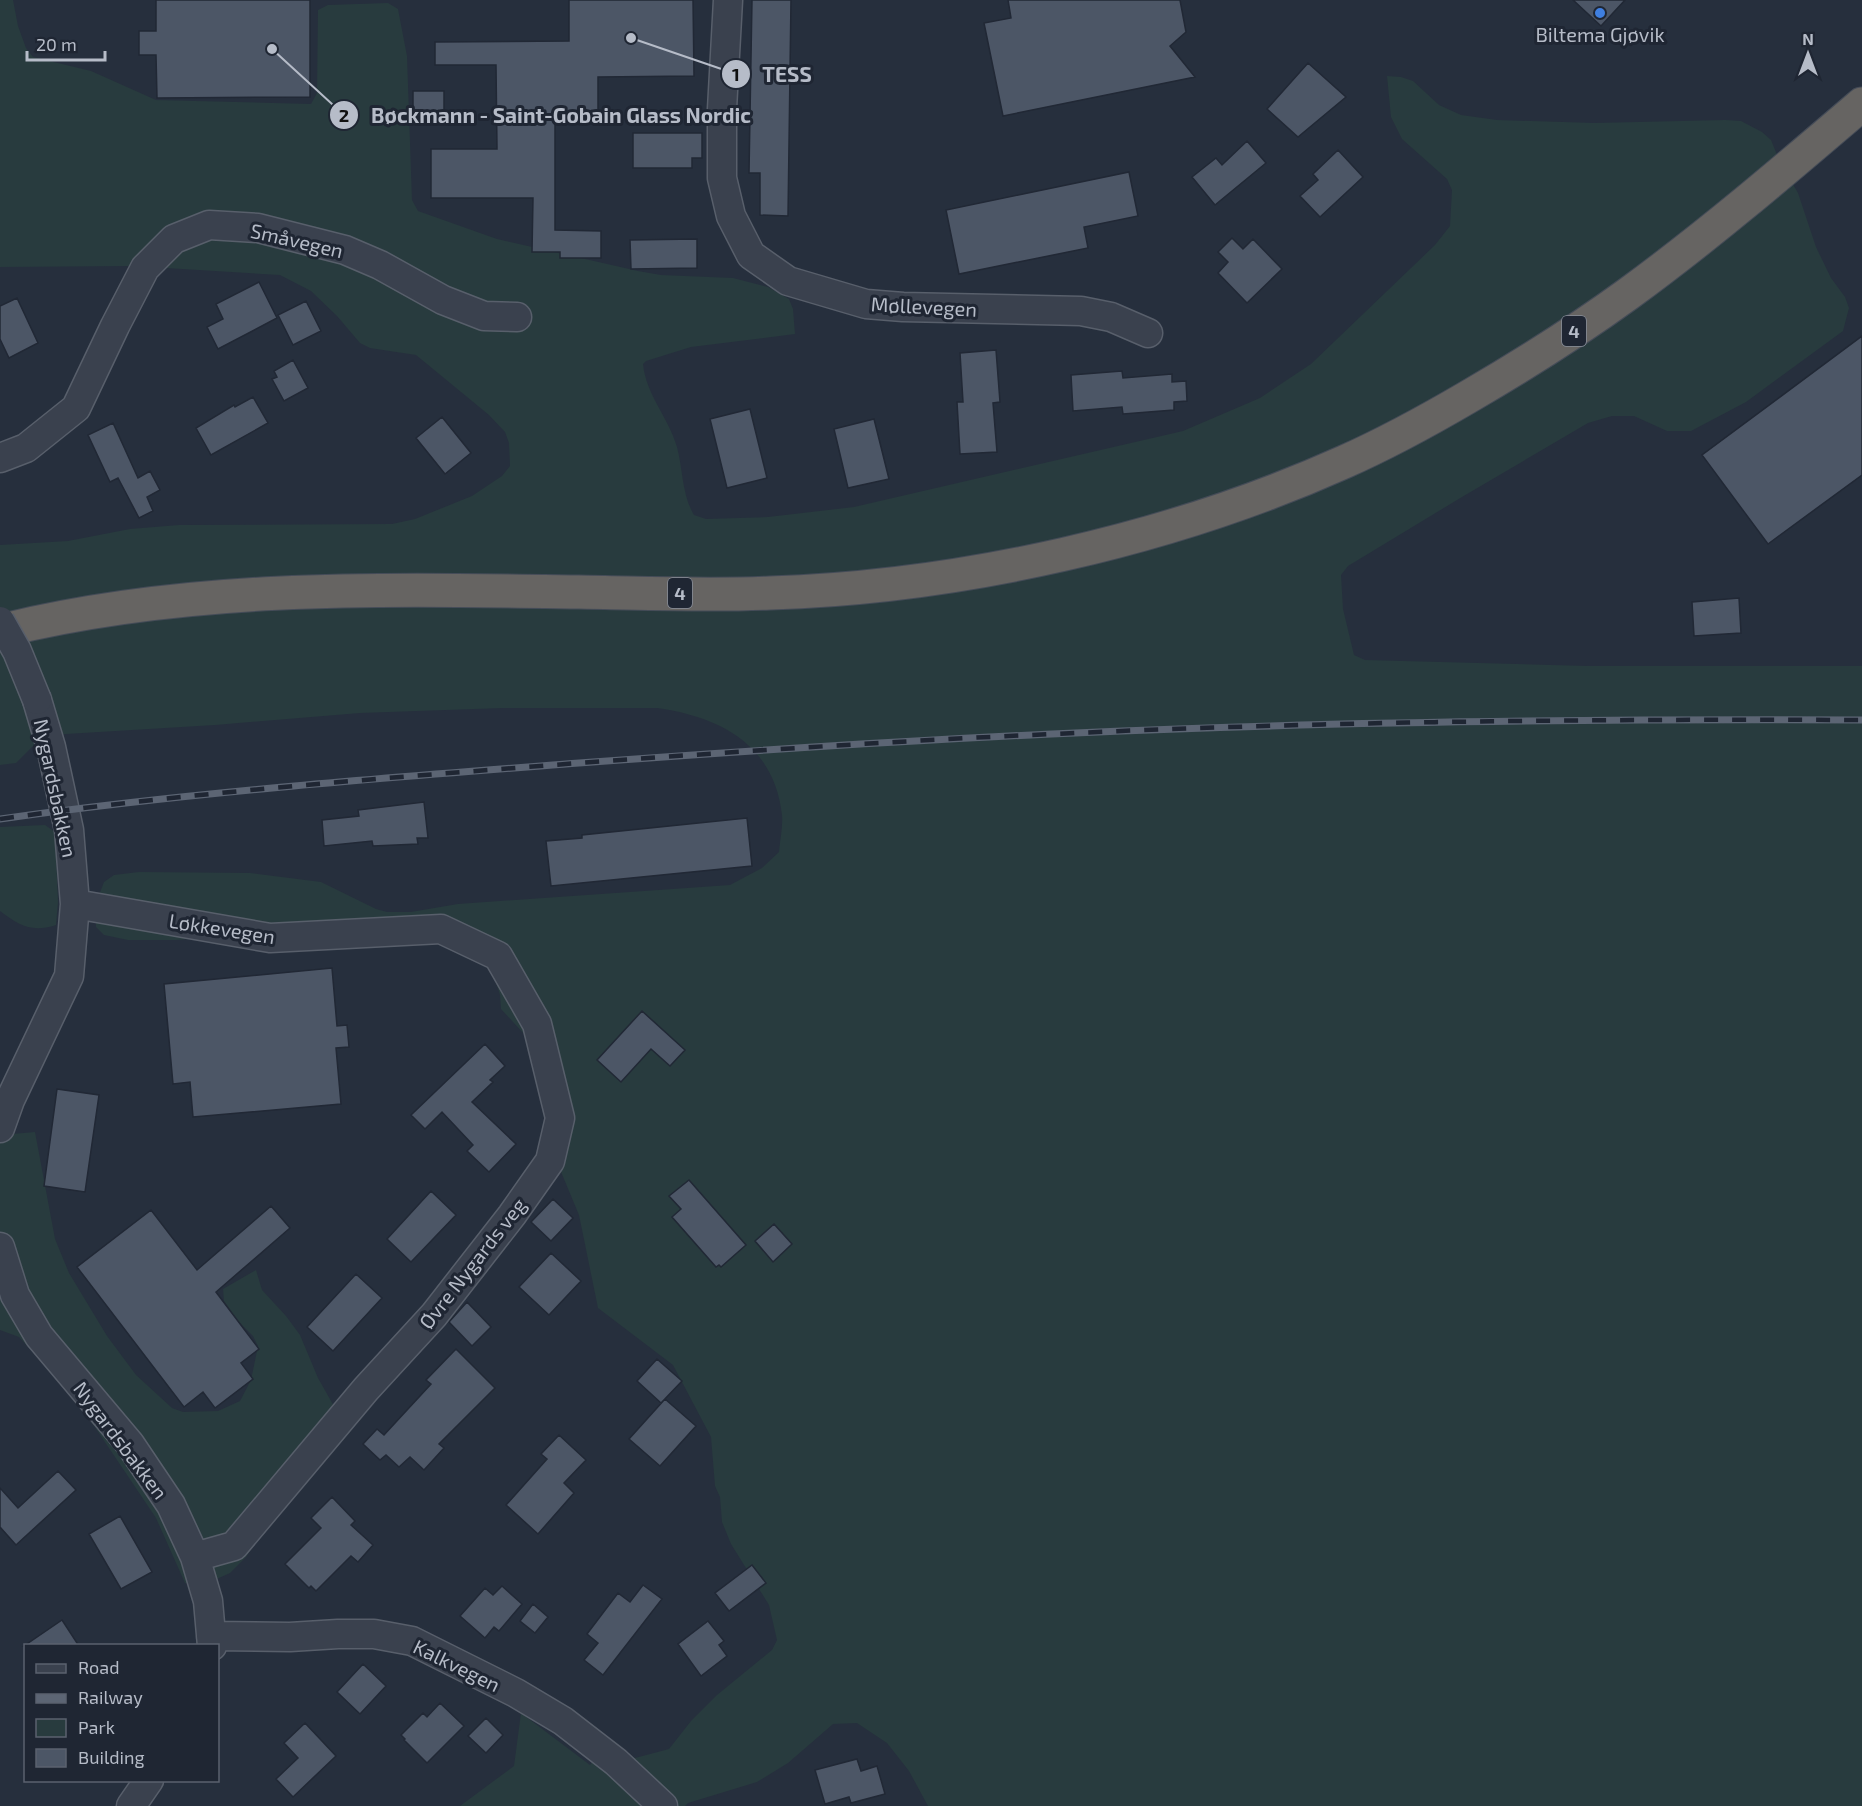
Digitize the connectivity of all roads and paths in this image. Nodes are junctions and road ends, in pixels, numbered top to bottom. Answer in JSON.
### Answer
{"nodes":[{"id":1,"x":728,"y":0,"type":"edge"},
{"id":2,"x":1862,"y":104,"type":"edge"},
{"id":3,"x":517,"y":317,"type":"dead end"},
{"id":4,"x":1148,"y":333,"type":"dead end"},
{"id":5,"x":0,"y":458,"type":"edge"},
{"id":6,"x":0,"y":621,"type":"edge"},
{"id":7,"x":0,"y":632,"type":"edge"},
{"id":8,"x":75,"y":904,"type":"junction"},
{"id":9,"x":441,"y":929,"type":"joint"},
{"id":10,"x":0,"y":1128,"type":"edge"},
{"id":11,"x":0,"y":1247,"type":"edge"},
{"id":12,"x":8,"y":1300,"type":"edge"},
{"id":13,"x":195,"y":1557,"type":"junction"},
{"id":14,"x":211,"y":1641,"type":"edge"},
{"id":15,"x":148,"y":1782,"type":"edge"},
{"id":16,"x":131,"y":1806,"type":"edge"},
{"id":17,"x":663,"y":1806,"type":"edge"}],
"edges":[{"from":1,"to":4,"type":"street","name":"Møllevegen"},
{"from":2,"to":7,"type":"highway","number":"4"},
{"from":3,"to":5,"type":"street","name":"Småvegen"},
{"from":6,"to":8,"type":"street","name":"Nygardsbakken","bridge":true},
{"from":8,"to":9,"type":"street","name":"Løkkevegen"},
{"from":8,"to":10,"type":"street","name":"Nygardsbakken"},
{"from":9,"to":13,"type":"street","name":"Øvre Nygards veg"},
{"from":11,"to":12,"type":"street","name":"Nygardsbakken"},
{"from":12,"to":13,"type":"street","name":"Nygardsbakken"},
{"from":13,"to":14,"type":"street","name":"Nygardsbakken"},
{"from":14,"to":17,"type":"street","name":"Kalkvegen"},
{"from":15,"to":16,"type":"street"}]}
